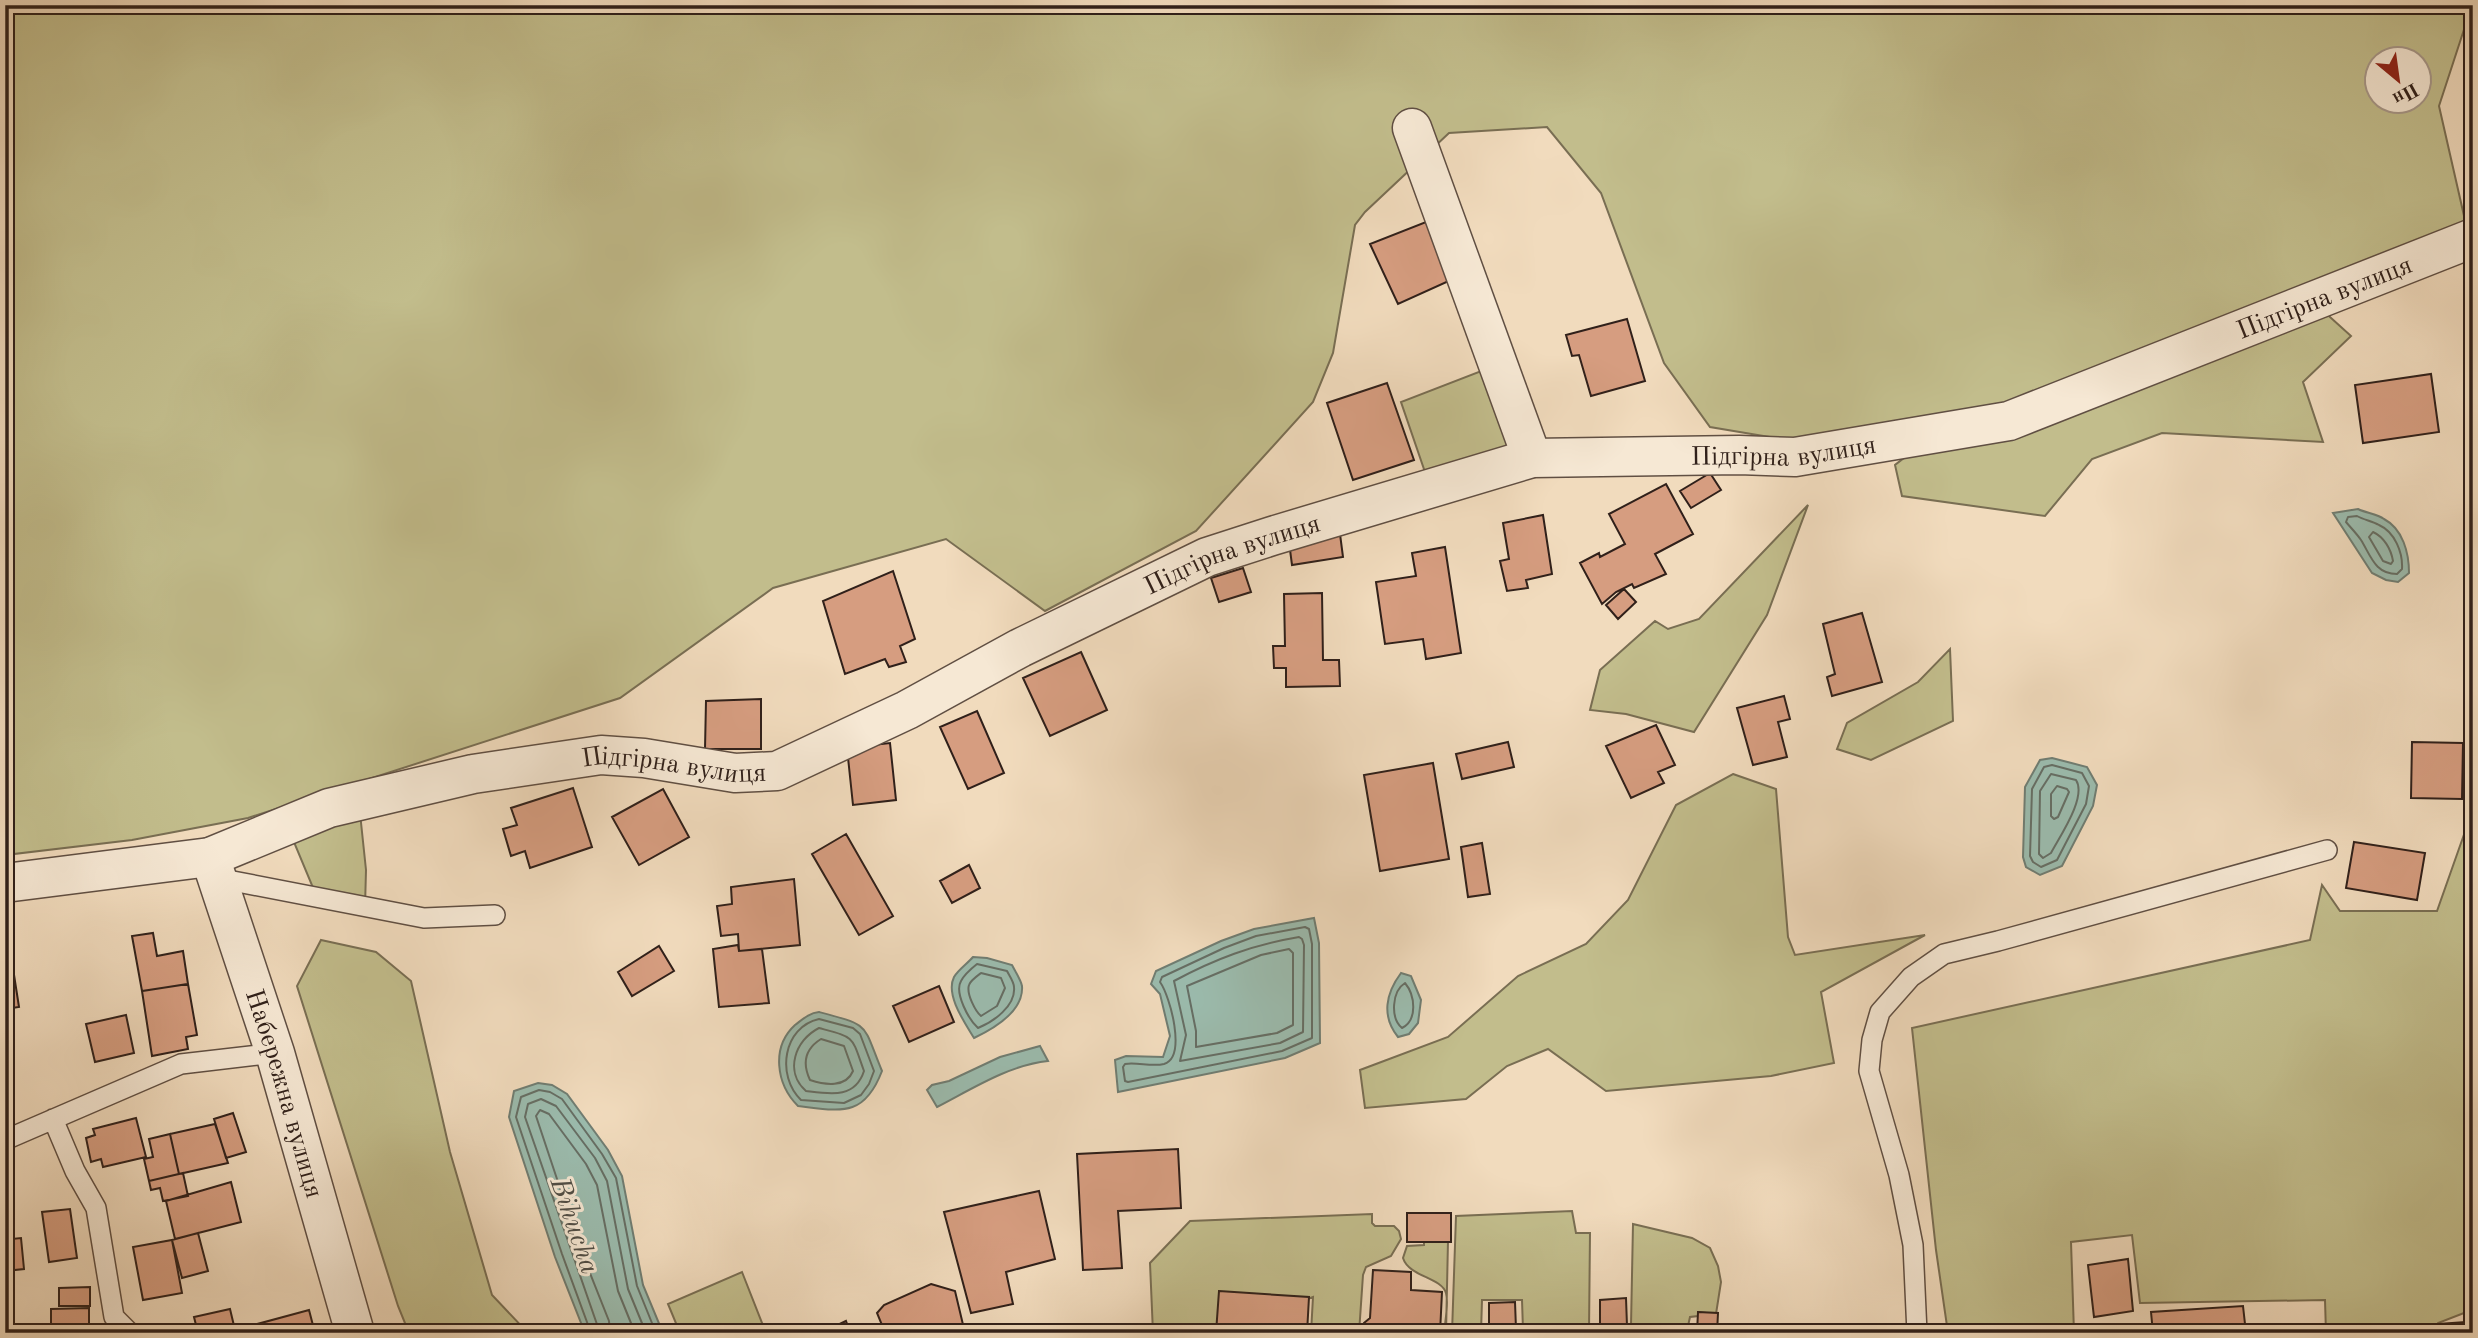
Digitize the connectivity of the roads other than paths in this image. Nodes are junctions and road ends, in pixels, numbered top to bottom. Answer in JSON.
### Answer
{"nodes":[{"id":1,"x":1412,"y":128,"type":"dead end"},
{"id":2,"x":2473,"y":238,"type":"edge"},
{"id":3,"x":1532,"y":458,"type":"junction"},
{"id":4,"x":2327,"y":850,"type":"dead end"},
{"id":5,"x":213,"y":868,"type":"junction"},
{"id":6,"x":5,"y":884,"type":"edge"},
{"id":7,"x":495,"y":915,"type":"dead end"},
{"id":8,"x":275,"y":1053,"type":"junction"},
{"id":9,"x":53,"y":1119,"type":"junction"},
{"id":10,"x":5,"y":1140,"type":"edge"},
{"id":11,"x":130,"y":1333,"type":"edge"},
{"id":12,"x":355,"y":1333,"type":"edge"},
{"id":13,"x":1917,"y":1333,"type":"edge"}],
"edges":[{"from":1,"to":3,"type":"street"},
{"from":2,"to":3,"type":"street","name":"Підгірна вулиця"},
{"from":3,"to":5,"type":"street","name":"Підгірна вулиця"},
{"from":4,"to":13,"type":"lane"},
{"from":5,"to":6,"type":"street","name":"Підгірна вулиця"},
{"from":5,"to":7,"type":"lane"},
{"from":5,"to":8,"type":"street","name":"Набережна вулиця"},
{"from":8,"to":9,"type":"lane"},
{"from":8,"to":12,"type":"street","name":"Набережна вулиця"},
{"from":9,"to":10,"type":"lane"},
{"from":9,"to":11,"type":"lane"}]}
